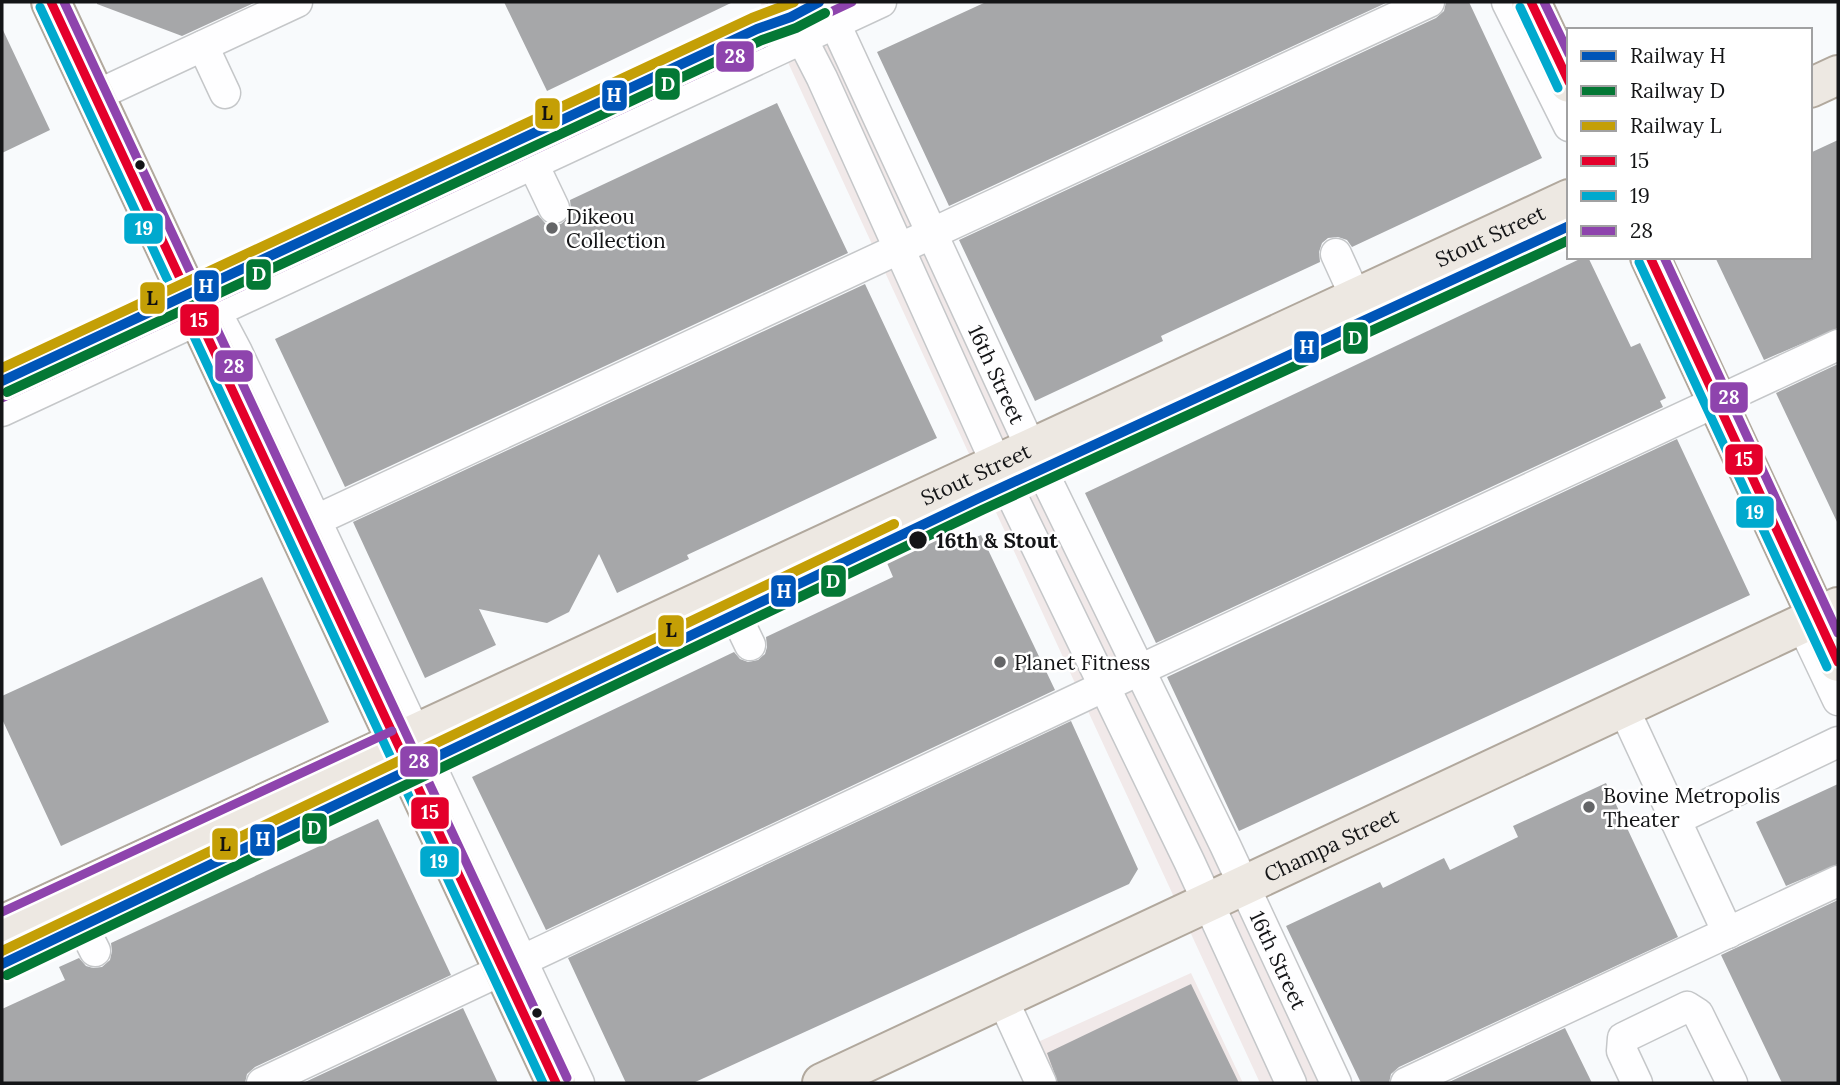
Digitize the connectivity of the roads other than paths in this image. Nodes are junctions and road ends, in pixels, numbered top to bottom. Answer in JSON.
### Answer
{"nodes":[{"id":1,"x":51,"y":2,"type":"edge"},
{"id":2,"x":67,"y":2,"type":"edge"},
{"id":3,"x":296,"y":2,"type":"edge"},
{"id":4,"x":783,"y":2,"type":"edge"},
{"id":5,"x":880,"y":2,"type":"edge"},
{"id":6,"x":1429,"y":2,"type":"edge"},
{"id":7,"x":1507,"y":2,"type":"edge"},
{"id":8,"x":1531,"y":2,"type":"edge"},
{"id":9,"x":830,"y":12,"type":"edge"},
{"id":10,"x":802,"y":40,"type":"junction"},
{"id":11,"x":203,"y":46,"type":"junction"},
{"id":12,"x":1838,"y":75,"type":"edge"},
{"id":13,"x":1567,"y":79,"type":"edge"},
{"id":14,"x":1812,"y":87,"type":"edge"},
{"id":15,"x":102,"y":93,"type":"junction"},
{"id":16,"x":225,"y":93,"type":"dead end"},
{"id":17,"x":1567,"y":122,"type":"edge"},
{"id":18,"x":533,"y":164,"type":"junction"},
{"id":19,"x":1567,"y":201,"type":"edge"},
{"id":20,"x":554,"y":208,"type":"dead end"},
{"id":21,"x":931,"y":234,"type":"junction"},
{"id":22,"x":898,"y":249,"type":"junction"},
{"id":23,"x":1336,"y":254,"type":"dead end"},
{"id":24,"x":1630,"y":259,"type":"edge"},
{"id":25,"x":1651,"y":259,"type":"edge"},
{"id":26,"x":1356,"y":298,"type":"junction"},
{"id":27,"x":207,"y":315,"type":"junction"},
{"id":28,"x":1838,"y":345,"type":"edge"},
{"id":29,"x":1709,"y":405,"type":"junction"},
{"id":30,"x":2,"y":411,"type":"edge"},
{"id":31,"x":1031,"y":448,"type":"junction"},
{"id":32,"x":997,"y":465,"type":"junction"},
{"id":33,"x":306,"y":525,"type":"junction"},
{"id":34,"x":724,"y":591,"type":"junction"},
{"id":35,"x":1819,"y":615,"type":"edge"},
{"id":36,"x":750,"y":645,"type":"dead end"},
{"id":37,"x":1838,"y":662,"type":"edge"},
{"id":38,"x":1140,"y":671,"type":"junction"},
{"id":39,"x":1103,"y":687,"type":"junction"},
{"id":40,"x":1838,"y":700,"type":"edge"},
{"id":41,"x":1623,"y":707,"type":"junction"},
{"id":42,"x":406,"y":738,"type":"junction"},
{"id":43,"x":1838,"y":742,"type":"edge"},
{"id":44,"x":1675,"y":820,"type":"junction"},
{"id":45,"x":1838,"y":881,"type":"edge"},
{"id":46,"x":1244,"y":885,"type":"junction"},
{"id":47,"x":67,"y":895,"type":"junction"},
{"id":48,"x":1206,"y":902,"type":"junction"},
{"id":49,"x":2,"y":925,"type":"edge"},
{"id":50,"x":1728,"y":933,"type":"junction"},
{"id":51,"x":94,"y":951,"type":"dead end"},
{"id":52,"x":512,"y":966,"type":"junction"},
{"id":53,"x":1002,"y":998,"type":"junction"},
{"id":54,"x":262,"y":1083,"type":"edge"},
{"id":55,"x":556,"y":1083,"type":"edge"},
{"id":56,"x":579,"y":1083,"type":"edge"},
{"id":57,"x":822,"y":1083,"type":"edge"},
{"id":58,"x":1041,"y":1083,"type":"edge"},
{"id":59,"x":1291,"y":1083,"type":"edge"},
{"id":60,"x":1336,"y":1083,"type":"edge"},
{"id":61,"x":1406,"y":1083,"type":"edge"},
{"id":62,"x":1637,"y":1083,"type":"edge"},
{"id":63,"x":1732,"y":1083,"type":"edge"}],
"edges":[{"from":1,"to":15,"type":"main road"},
{"from":2,"to":15,"type":"street"},
{"from":3,"to":11,"type":"street"},
{"from":4,"to":10,"type":"street","name":"16th Street"},
{"from":5,"to":9,"type":"street"},
{"from":6,"to":21,"type":"street"},
{"from":7,"to":17,"type":"street"},
{"from":8,"to":13,"type":"main road"},
{"from":9,"to":10,"type":"street"},
{"from":9,"to":21,"type":"street","name":"16th Street"},
{"from":10,"to":18,"type":"street"},
{"from":10,"to":22,"type":"street","name":"16th Street"},
{"from":11,"to":15,"type":"street"},
{"from":11,"to":16,"type":"street"},
{"from":12,"to":14,"type":"main road"},
{"from":15,"to":27,"type":"main road"},
{"from":18,"to":20,"type":"street"},
{"from":18,"to":27,"type":"street"},
{"from":19,"to":26,"type":"main road","name":"Stout Street"},
{"from":21,"to":22,"type":"street"},
{"from":21,"to":31,"type":"street","name":"16th Street"},
{"from":22,"to":32,"type":"street","name":"16th Street"},
{"from":22,"to":33,"type":"street"},
{"from":23,"to":26,"type":"street"},
{"from":24,"to":29,"type":"street"},
{"from":25,"to":29,"type":"main road"},
{"from":26,"to":31,"type":"main road","name":"Stout Street"},
{"from":27,"to":30,"type":"street"},
{"from":27,"to":33,"type":"main road"},
{"from":28,"to":29,"type":"street"},
{"from":29,"to":35,"type":"main road"},
{"from":29,"to":38,"type":"street"},
{"from":31,"to":32,"type":"main road","name":"Stout Street"},
{"from":31,"to":38,"type":"street","name":"16th Street"},
{"from":32,"to":34,"type":"main road","name":"Stout Street"},
{"from":32,"to":39,"type":"street","name":"16th Street"},
{"from":33,"to":42,"type":"main road"},
{"from":34,"to":36,"type":"street"},
{"from":34,"to":42,"type":"main road","name":"Stout Street"},
{"from":35,"to":37,"type":"main road"},
{"from":35,"to":40,"type":"street"},
{"from":35,"to":41,"type":"main road","name":"Champa Street"},
{"from":38,"to":39,"type":"street"},
{"from":38,"to":46,"type":"street","name":"16th Street"},
{"from":39,"to":48,"type":"street","name":"16th Street"},
{"from":39,"to":52,"type":"street"},
{"from":41,"to":44,"type":"street"},
{"from":41,"to":46,"type":"main road","name":"Champa Street"},
{"from":42,"to":47,"type":"main road","name":"Stout Street"},
{"from":42,"to":52,"type":"main road"},
{"from":42,"to":52,"type":"street"},
{"from":43,"to":44,"type":"street"},
{"from":44,"to":50,"type":"street"},
{"from":45,"to":50,"type":"street"},
{"from":46,"to":48,"type":"main road","name":"Champa Street"},
{"from":46,"to":60,"type":"street","name":"16th Street"},
{"from":47,"to":49,"type":"main road","name":"Stout Street"},
{"from":47,"to":51,"type":"street"},
{"from":48,"to":53,"type":"main road","name":"Champa Street"},
{"from":48,"to":59,"type":"street","name":"16th Street"},
{"from":50,"to":61,"type":"street"},
{"from":52,"to":54,"type":"street"},
{"from":52,"to":55,"type":"main road"},
{"from":52,"to":56,"type":"street"},
{"from":53,"to":57,"type":"main road","name":"Champa Street"},
{"from":53,"to":58,"type":"street"},
{"from":62,"to":63,"type":"street"}]}
